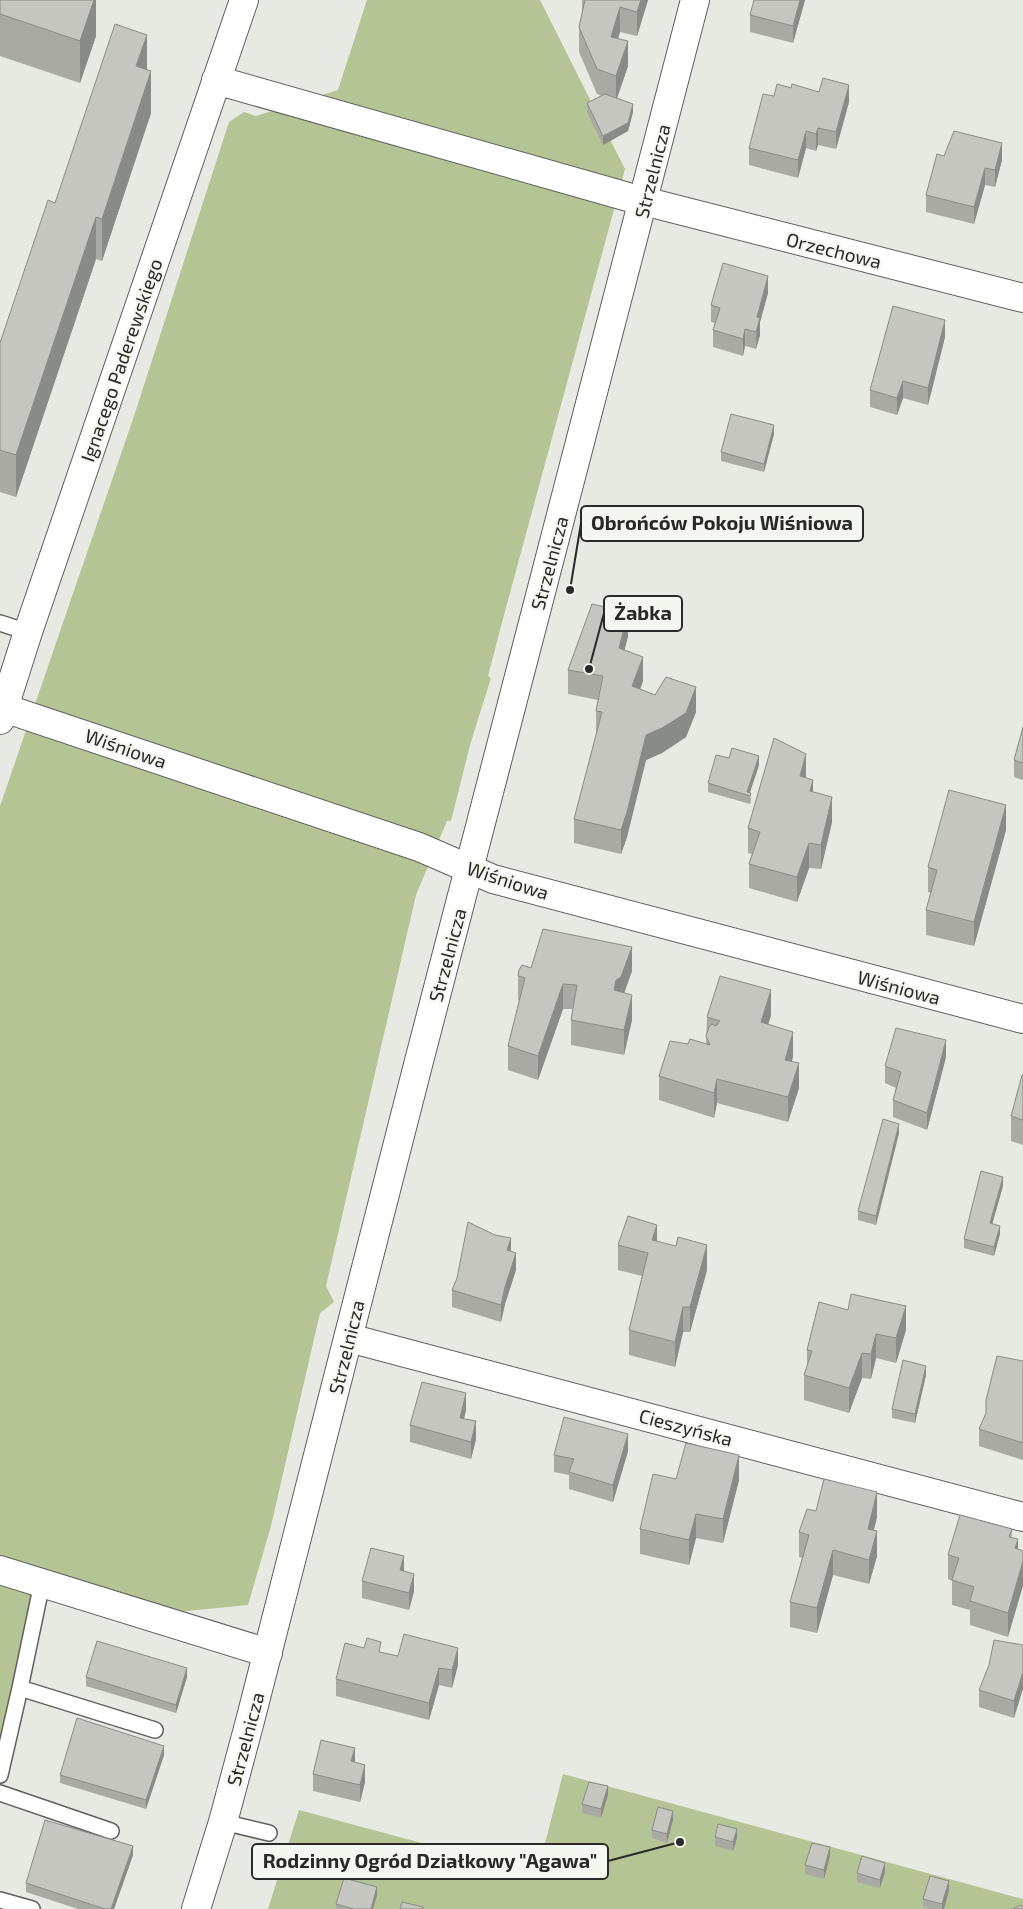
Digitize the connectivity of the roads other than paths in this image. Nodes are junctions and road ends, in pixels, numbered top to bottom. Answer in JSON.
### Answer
{"nodes":[{"id":1,"x":244,"y":0,"type":"edge"},
{"id":2,"x":695,"y":0,"type":"edge"},
{"id":3,"x":216,"y":80,"type":"junction"},
{"id":4,"x":644,"y":201,"type":"junction"},
{"id":5,"x":1023,"y":298,"type":"edge"},
{"id":6,"x":0,"y":623,"type":"edge"},
{"id":7,"x":28,"y":632,"type":"junction"},
{"id":8,"x":2,"y":714,"type":"edge"},
{"id":9,"x":470,"y":869,"type":"junction"},
{"id":10,"x":1023,"y":1019,"type":"edge"},
{"id":11,"x":348,"y":1338,"type":"junction"},
{"id":12,"x":1023,"y":1517,"type":"edge"},
{"id":13,"x":0,"y":1570,"type":"edge"},
{"id":14,"x":42,"y":1583,"type":"junction"},
{"id":15,"x":268,"y":1653,"type":"junction"},
{"id":16,"x":20,"y":1688,"type":"junction"},
{"id":17,"x":155,"y":1730,"type":"dead end"},
{"id":18,"x":0,"y":1775,"type":"edge"},
{"id":19,"x":0,"y":1793,"type":"edge"},
{"id":20,"x":223,"y":1822,"type":"junction"},
{"id":21,"x":111,"y":1831,"type":"dead end"},
{"id":22,"x":269,"y":1833,"type":"dead end"},
{"id":23,"x":0,"y":1900,"type":"edge"},
{"id":24,"x":32,"y":1909,"type":"edge"},
{"id":25,"x":196,"y":1909,"type":"edge"}],
"edges":[{"from":1,"to":3,"type":"street","name":"Ignacego Paderewskiego"},
{"from":2,"to":4,"type":"street","name":"Strzelnicza"},
{"from":3,"to":4,"type":"street","name":"Orzechowa"},
{"from":3,"to":7,"type":"street","name":"Ignacego Paderewskiego"},
{"from":4,"to":5,"type":"street","name":"Orzechowa"},
{"from":4,"to":9,"type":"street","name":"Strzelnicza"},
{"from":6,"to":7,"type":"lane"},
{"from":7,"to":8,"type":"street","name":"Ignacego Paderewskiego"},
{"from":8,"to":9,"type":"street","name":"Wiśniowa"},
{"from":9,"to":10,"type":"street","name":"Wiśniowa"},
{"from":9,"to":11,"type":"street","name":"Strzelnicza"},
{"from":11,"to":12,"type":"street","name":"Cieszyńska"},
{"from":11,"to":15,"type":"street","name":"Strzelnicza"},
{"from":13,"to":14,"type":"street"},
{"from":14,"to":15,"type":"street"},
{"from":14,"to":16,"type":"lane"},
{"from":15,"to":20,"type":"street","name":"Strzelnicza"},
{"from":16,"to":17,"type":"lane"},
{"from":16,"to":18,"type":"lane"},
{"from":19,"to":21,"type":"lane"},
{"from":20,"to":22,"type":"lane"},
{"from":20,"to":25,"type":"street","name":"Strzelnicza"},
{"from":23,"to":24,"type":"lane"}]}
